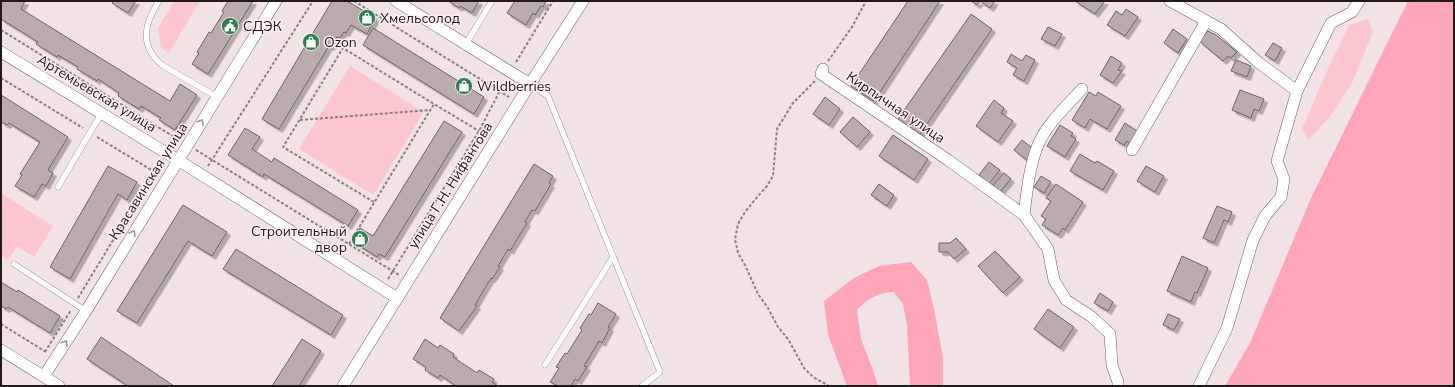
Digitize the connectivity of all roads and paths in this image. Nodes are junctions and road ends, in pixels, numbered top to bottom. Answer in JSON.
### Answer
{"nodes":[{"id":1,"x":159,"y":1,"type":"edge"},
{"id":2,"x":276,"y":1,"type":"edge"},
{"id":3,"x":313,"y":1,"type":"edge"},
{"id":4,"x":354,"y":1,"type":"edge"},
{"id":5,"x":396,"y":1,"type":"edge"},
{"id":6,"x":492,"y":1,"type":"edge"},
{"id":7,"x":553,"y":1,"type":"edge"},
{"id":8,"x":583,"y":1,"type":"edge"},
{"id":9,"x":866,"y":1,"type":"edge"},
{"id":10,"x":1170,"y":1,"type":"edge"},
{"id":11,"x":1359,"y":1,"type":"edge"},
{"id":12,"x":1206,"y":21,"type":"junction"},
{"id":13,"x":1,"y":30,"type":"edge"},
{"id":14,"x":466,"y":44,"type":"junction"},
{"id":15,"x":1,"y":52,"type":"edge"},
{"id":16,"x":511,"y":71,"type":"junction"},
{"id":17,"x":822,"y":72,"type":"junction"},
{"id":18,"x":530,"y":84,"type":"junction"},
{"id":19,"x":1082,"y":89,"type":"dead end"},
{"id":20,"x":499,"y":90,"type":"junction"},
{"id":21,"x":1297,"y":91,"type":"junction"},
{"id":22,"x":217,"y":96,"type":"junction"},
{"id":23,"x":518,"y":103,"type":"junction"},
{"id":24,"x":434,"y":104,"type":"junction"},
{"id":25,"x":430,"y":110,"type":"junction"},
{"id":26,"x":101,"y":114,"type":"junction"},
{"id":27,"x":300,"y":120,"type":"junction"},
{"id":28,"x":479,"y":131,"type":"junction"},
{"id":29,"x":187,"y":145,"type":"junction"},
{"id":30,"x":1132,"y":150,"type":"dead end"},
{"id":31,"x":166,"y":153,"type":"junction"},
{"id":32,"x":178,"y":160,"type":"junction"},
{"id":33,"x":212,"y":160,"type":"junction"},
{"id":34,"x":202,"y":176,"type":"junction"},
{"id":35,"x":58,"y":187,"type":"dead end"},
{"id":36,"x":374,"y":202,"type":"junction"},
{"id":37,"x":1024,"y":215,"type":"junction"},
{"id":38,"x":349,"y":244,"type":"junction"},
{"id":39,"x":613,"y":256,"type":"junction"},
{"id":40,"x":14,"y":264,"type":"dead end"},
{"id":41,"x":392,"y":271,"type":"junction"},
{"id":42,"x":408,"y":281,"type":"junction"},
{"id":43,"x":382,"y":288,"type":"junction"},
{"id":44,"x":397,"y":298,"type":"junction"},
{"id":45,"x":74,"y":304,"type":"junction"},
{"id":46,"x":86,"y":311,"type":"junction"},
{"id":47,"x":1,"y":324,"type":"edge"},
{"id":48,"x":1,"y":350,"type":"edge"},
{"id":49,"x":45,"y":352,"type":"junction"},
{"id":50,"x":56,"y":358,"type":"junction"},
{"id":51,"x":545,"y":365,"type":"dead end"},
{"id":52,"x":44,"y":376,"type":"junction"},
{"id":53,"x":59,"y":386,"type":"edge"},
{"id":54,"x":343,"y":386,"type":"edge"},
{"id":55,"x":642,"y":386,"type":"edge"},
{"id":56,"x":829,"y":386,"type":"edge"},
{"id":57,"x":1118,"y":386,"type":"edge"},
{"id":58,"x":1199,"y":386,"type":"edge"}],
"edges":[{"from":1,"to":22,"type":"lane"},
{"from":2,"to":22,"type":"street","name":"Красавинская улица"},
{"from":3,"to":33,"type":"path"},
{"from":4,"to":20,"type":"path"},
{"from":5,"to":14,"type":"street"},
{"from":6,"to":14,"type":"lane"},
{"from":7,"to":16,"type":"path"},
{"from":8,"to":18,"type":"street","name":"улица Г.Н. Нифантова"},
{"from":9,"to":17,"type":"path"},
{"from":10,"to":12,"type":"street"},
{"from":11,"to":21,"type":"street"},
{"from":12,"to":21,"type":"street"},
{"from":12,"to":30,"type":"street"},
{"from":13,"to":29,"type":"path"},
{"from":14,"to":16,"type":"street"},
{"from":15,"to":26,"type":"street","name":"Артемьевская улица"},
{"from":16,"to":18,"type":"street"},
{"from":16,"to":20,"type":"path"},
{"from":17,"to":37,"type":"street","name":"Кирпичная улица"},
{"from":17,"to":56,"type":"path"},
{"from":18,"to":23,"type":"street","name":"улица Г.Н. Нифантова"},
{"from":18,"to":39,"type":"lane"},
{"from":19,"to":37,"type":"street"},
{"from":20,"to":23,"type":"path"},
{"from":20,"to":28,"type":"path"},
{"from":21,"to":58,"type":"street"},
{"from":29,"to":22,"type":"street","name":"Красавинская улица","one_way":true},
{"from":23,"to":42,"type":"street","name":"улица Г.Н. Нифантова"},
{"from":24,"to":25,"type":"path"},
{"from":24,"to":27,"type":"path"},
{"from":24,"to":28,"type":"path"},
{"from":25,"to":27,"type":"path"},
{"from":25,"to":36,"type":"path"},
{"from":26,"to":31,"type":"street","name":"Артемьевская улица"},
{"from":26,"to":35,"type":"lane"},
{"from":27,"to":36,"type":"path"},
{"from":28,"to":41,"type":"path"},
{"from":29,"to":32,"type":"street","name":"Красавинская улица"},
{"from":29,"to":33,"type":"path"},
{"from":31,"to":32,"type":"street","name":"Артемьевская улица"},
{"from":31,"to":45,"type":"path"},
{"from":32,"to":34,"type":"street","name":"Артемьевская улица"},
{"from":46,"to":32,"type":"street","name":"Красавинская улица","one_way":true},
{"from":33,"to":34,"type":"path"},
{"from":33,"to":38,"type":"path"},
{"from":34,"to":43,"type":"street","name":"Артемьевская улица"},
{"from":36,"to":38,"type":"path"},
{"from":37,"to":57,"type":"street","name":"Кирпичная улица"},
{"from":38,"to":41,"type":"path"},
{"from":39,"to":51,"type":"lane"},
{"from":39,"to":55,"type":"lane"},
{"from":40,"to":45,"type":"lane"},
{"from":41,"to":42,"type":"path"},
{"from":41,"to":43,"type":"path"},
{"from":42,"to":44,"type":"street","name":"улица Г.Н. Нифантова"},
{"from":43,"to":44,"type":"street","name":"Артемьевская улица"},
{"from":44,"to":54,"type":"street","name":"улица Г.Н. Нифантова"},
{"from":45,"to":46,"type":"lane"},
{"from":45,"to":49,"type":"path"},
{"from":50,"to":46,"type":"street","name":"Красавинская улица","one_way":true},
{"from":47,"to":49,"type":"path"},
{"from":48,"to":52,"type":"street"},
{"from":49,"to":50,"type":"path"},
{"from":50,"to":52,"type":"street","name":"Красавинская улица"},
{"from":52,"to":53,"type":"street"}]}
